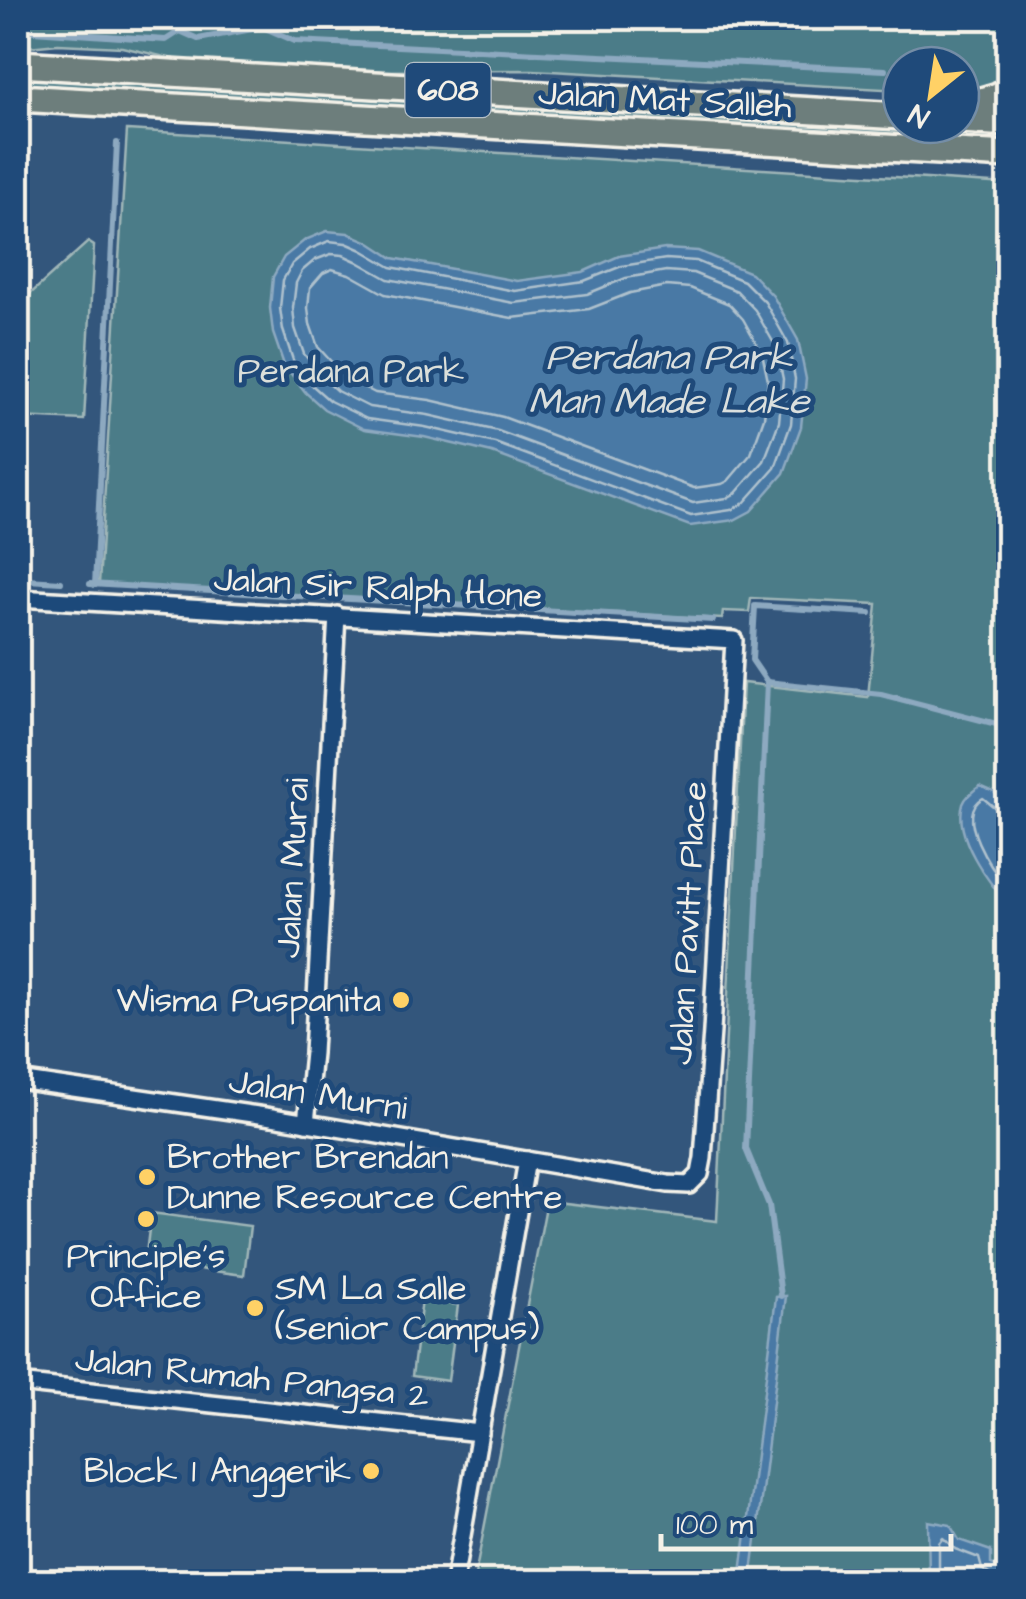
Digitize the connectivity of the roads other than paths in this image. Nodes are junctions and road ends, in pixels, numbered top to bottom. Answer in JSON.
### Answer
{"nodes":[{"id":1,"x":18,"y":64,"type":"edge"},
{"id":2,"x":1008,"y":90,"type":"edge"},
{"id":3,"x":18,"y":98,"type":"edge"},
{"id":4,"x":981,"y":101,"type":"edge"},
{"id":5,"x":881,"y":115,"type":"edge"},
{"id":6,"x":981,"y":121,"type":"edge"},
{"id":7,"x":1008,"y":122,"type":"edge"},
{"id":8,"x":1008,"y":155,"type":"edge"},
{"id":9,"x":18,"y":598,"type":"edge"},
{"id":10,"x":336,"y":615,"type":"junction"},
{"id":11,"x":734,"y":640,"type":"joint"},
{"id":12,"x":18,"y":1080,"type":"edge"},
{"id":13,"x":306,"y":1123,"type":"junction"},
{"id":14,"x":526,"y":1160,"type":"junction"},
{"id":15,"x":668,"y":1184,"type":"joint"},
{"id":16,"x":18,"y":1382,"type":"edge"},
{"id":17,"x":480,"y":1433,"type":"junction"},
{"id":18,"x":454,"y":1582,"type":"edge"}],
"edges":[{"from":1,"to":5,"type":"main road","name":"Jalan Mat Salleh","number":"608"},
{"from":2,"to":4,"type":"main road"},
{"from":3,"to":8,"type":"main road","name":"Jalan Mat Salleh","number":"608"},
{"from":6,"to":7,"type":"main road"},
{"from":9,"to":10,"type":"street","name":"Jalan Sir Ralph Hone"},
{"from":10,"to":11,"type":"street","name":"Jalan Sir Ralph Hone"},
{"from":10,"to":13,"type":"street","name":"Jalan Murai"},
{"from":11,"to":15,"type":"street","name":"Jalan Pavitt Place"},
{"from":12,"to":13,"type":"street","name":"Jalan Murni"},
{"from":13,"to":14,"type":"street","name":"Jalan Murni"},
{"from":14,"to":15,"type":"street","name":"Jalan Murni"},
{"from":14,"to":17,"type":"street"},
{"from":16,"to":17,"type":"street","name":"Jalan Rumah Pangsa 2"},
{"from":17,"to":18,"type":"street"}]}
